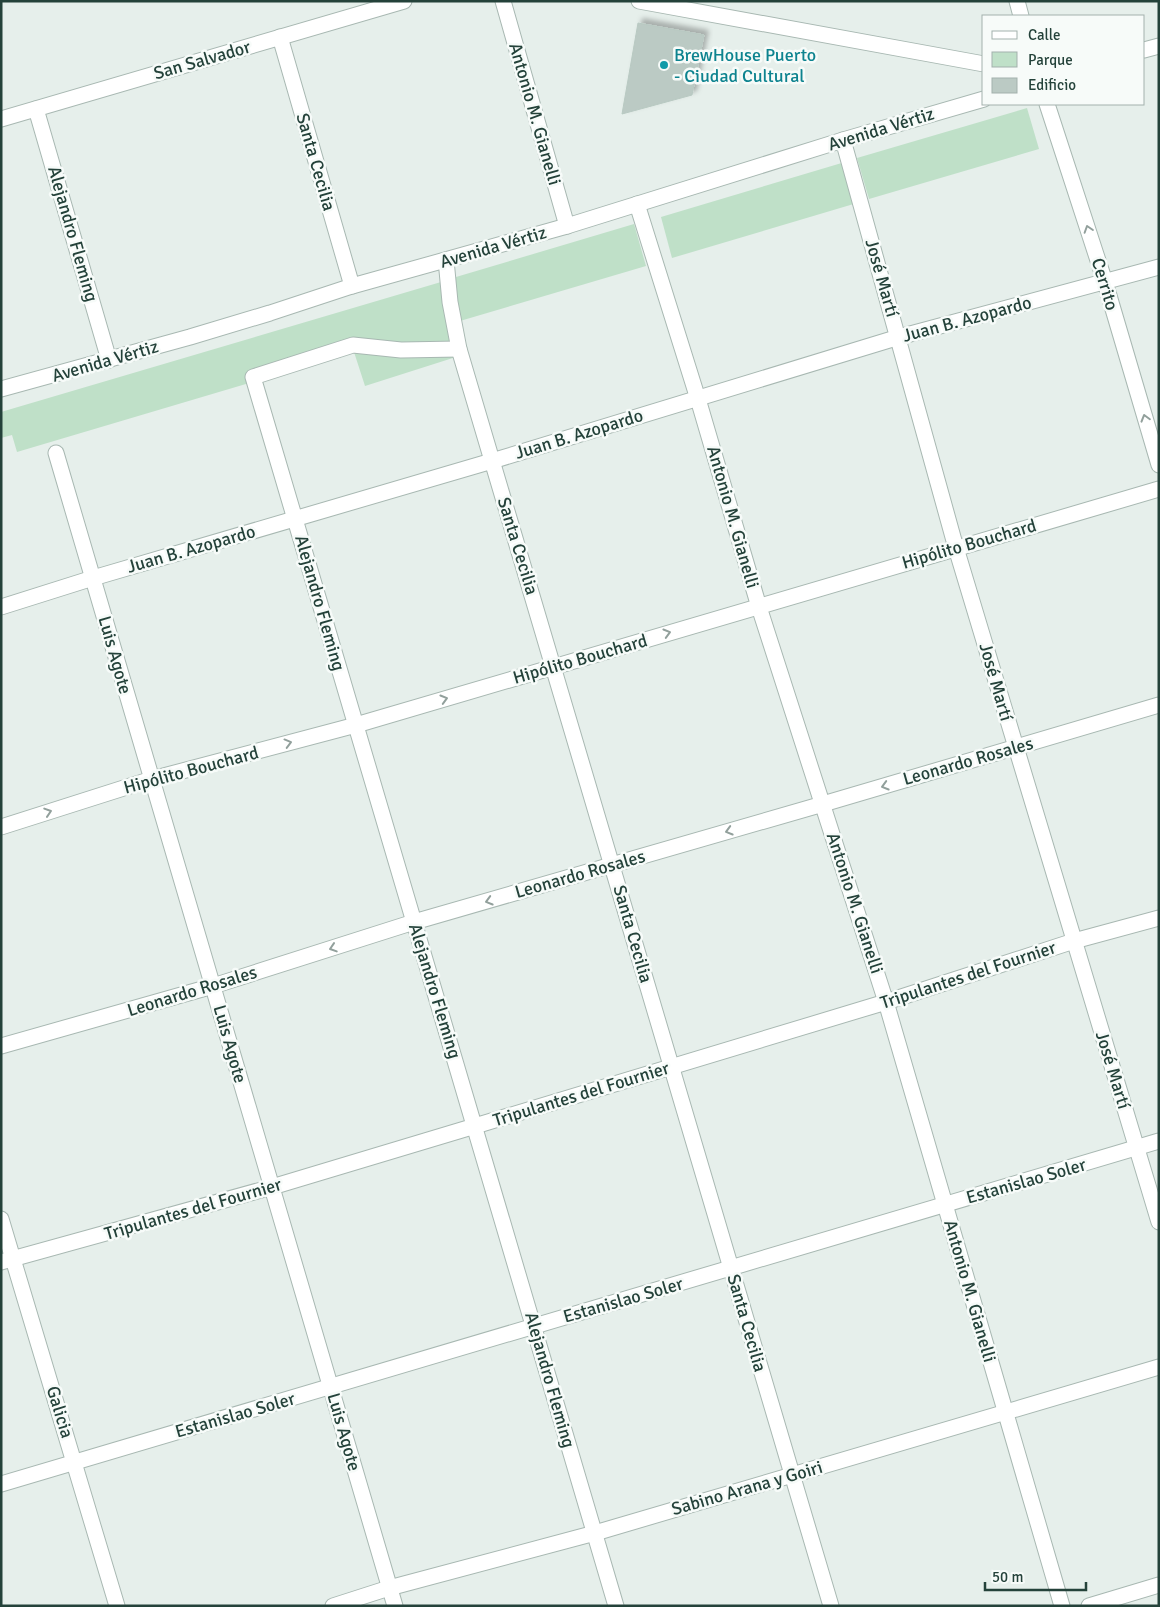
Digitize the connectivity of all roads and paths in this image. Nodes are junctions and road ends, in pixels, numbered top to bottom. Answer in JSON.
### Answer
{"nodes":[{"id":1,"x":404,"y":1,"type":"edge"},
{"id":2,"x":503,"y":1,"type":"edge"},
{"id":3,"x":639,"y":1,"type":"edge"},
{"id":4,"x":1017,"y":1,"type":"edge"},
{"id":5,"x":1021,"y":15,"type":"edge"},
{"id":6,"x":280,"y":37,"type":"junction"},
{"id":7,"x":1159,"y":46,"type":"edge"},
{"id":8,"x":1145,"y":50,"type":"edge"},
{"id":9,"x":982,"y":64,"type":"edge"},
{"id":10,"x":982,"y":100,"type":"edge"},
{"id":11,"x":1047,"y":105,"type":"edge"},
{"id":12,"x":36,"y":109,"type":"junction"},
{"id":13,"x":1,"y":119,"type":"edge"},
{"id":14,"x":843,"y":140,"type":"junction"},
{"id":15,"x":637,"y":204,"type":"junction"},
{"id":16,"x":567,"y":226,"type":"junction"},
{"id":17,"x":446,"y":260,"type":"junction"},
{"id":18,"x":1159,"y":267,"type":"edge"},
{"id":19,"x":1105,"y":282,"type":"junction"},
{"id":20,"x":352,"y":286,"type":"junction"},
{"id":21,"x":899,"y":337,"type":"junction"},
{"id":22,"x":459,"y":349,"type":"junction"},
{"id":23,"x":109,"y":360,"type":"junction"},
{"id":24,"x":1,"y":389,"type":"edge"},
{"id":25,"x":698,"y":399,"type":"junction"},
{"id":26,"x":56,"y":453,"type":"dead end"},
{"id":27,"x":492,"y":461,"type":"junction"},
{"id":28,"x":1159,"y":465,"type":"edge"},
{"id":29,"x":1159,"y":489,"type":"edge"},
{"id":30,"x":295,"y":519,"type":"junction"},
{"id":31,"x":956,"y":548,"type":"junction"},
{"id":32,"x":93,"y":578,"type":"junction"},
{"id":33,"x":1,"y":607,"type":"edge"},
{"id":34,"x":759,"y":607,"type":"junction"},
{"id":35,"x":553,"y":666,"type":"junction"},
{"id":36,"x":1159,"y":705,"type":"edge"},
{"id":37,"x":356,"y":725,"type":"junction"},
{"id":38,"x":1015,"y":747,"type":"junction"},
{"id":39,"x":152,"y":779,"type":"junction"},
{"id":40,"x":824,"y":804,"type":"junction"},
{"id":41,"x":1,"y":827,"type":"edge"},
{"id":42,"x":612,"y":865,"type":"junction"},
{"id":43,"x":1159,"y":918,"type":"edge"},
{"id":44,"x":414,"y":922,"type":"junction"},
{"id":45,"x":1074,"y":941,"type":"junction"},
{"id":46,"x":212,"y":986,"type":"junction"},
{"id":47,"x":886,"y":1002,"type":"junction"},
{"id":48,"x":1,"y":1046,"type":"edge"},
{"id":49,"x":672,"y":1067,"type":"junction"},
{"id":50,"x":475,"y":1126,"type":"junction"},
{"id":51,"x":1159,"y":1141,"type":"edge"},
{"id":52,"x":1136,"y":1148,"type":"junction"},
{"id":53,"x":272,"y":1187,"type":"junction"},
{"id":54,"x":945,"y":1204,"type":"junction"},
{"id":55,"x":1,"y":1219,"type":"edge"},
{"id":56,"x":1159,"y":1222,"type":"edge"},
{"id":57,"x":8,"y":1260,"type":"edge"},
{"id":58,"x":731,"y":1268,"type":"junction"},
{"id":59,"x":534,"y":1326,"type":"junction"},
{"id":60,"x":1159,"y":1367,"type":"edge"},
{"id":61,"x":330,"y":1387,"type":"junction"},
{"id":62,"x":1006,"y":1412,"type":"junction"},
{"id":63,"x":74,"y":1462,"type":"junction"},
{"id":64,"x":792,"y":1475,"type":"junction"},
{"id":65,"x":1,"y":1484,"type":"edge"},
{"id":66,"x":595,"y":1533,"type":"junction"},
{"id":67,"x":1159,"y":1585,"type":"edge"},
{"id":68,"x":389,"y":1588,"type":"junction"},
{"id":69,"x":117,"y":1606,"type":"edge"},
{"id":70,"x":333,"y":1606,"type":"edge"},
{"id":71,"x":394,"y":1606,"type":"edge"},
{"id":72,"x":616,"y":1606,"type":"edge"},
{"id":73,"x":831,"y":1606,"type":"edge"},
{"id":74,"x":1062,"y":1606,"type":"edge"},
{"id":75,"x":1089,"y":1606,"type":"edge"}],
"edges":[{"from":1,"to":6,"type":"street","name":"San Salvador"},
{"from":2,"to":16,"type":"street","name":"Antonio M. Gianelli"},
{"from":3,"to":9,"type":"street"},
{"from":4,"to":5,"type":"street"},
{"from":6,"to":12,"type":"street","name":"San Salvador"},
{"from":6,"to":20,"type":"street","name":"Santa Cecilia"},
{"from":7,"to":8,"type":"street"},
{"from":10,"to":14,"type":"street","name":"Avenida Vértiz"},
{"from":19,"to":11,"type":"street","name":"Cerrito","one_way":true},
{"from":12,"to":13,"type":"street","name":"San Salvador"},
{"from":12,"to":23,"type":"street","name":"Alejandro Fleming"},
{"from":14,"to":15,"type":"street","name":"Avenida Vértiz"},
{"from":14,"to":21,"type":"street","name":"José Martí"},
{"from":15,"to":16,"type":"street","name":"Avenida Vértiz"},
{"from":15,"to":25,"type":"street","name":"Antonio M. Gianelli"},
{"from":16,"to":17,"type":"street","name":"Avenida Vértiz"},
{"from":17,"to":20,"type":"street","name":"Avenida Vértiz"},
{"from":17,"to":22,"type":"street","name":"Santa Cecilia"},
{"from":18,"to":19,"type":"street","name":"Juan B. Azopardo"},
{"from":19,"to":21,"type":"street","name":"Juan B. Azopardo"},
{"from":28,"to":19,"type":"street","name":"Cerrito","one_way":true},
{"from":20,"to":23,"type":"street","name":"Avenida Vértiz"},
{"from":21,"to":25,"type":"street","name":"Juan B. Azopardo"},
{"from":21,"to":31,"type":"street","name":"José Martí"},
{"from":22,"to":27,"type":"street","name":"Santa Cecilia"},
{"from":22,"to":30,"type":"street","name":"Alejandro Fleming"},
{"from":23,"to":24,"type":"street","name":"Avenida Vértiz"},
{"from":25,"to":27,"type":"street","name":"Juan B. Azopardo"},
{"from":25,"to":34,"type":"street","name":"Antonio M. Gianelli"},
{"from":26,"to":32,"type":"street","name":"Luis Agote"},
{"from":27,"to":30,"type":"street","name":"Juan B. Azopardo"},
{"from":27,"to":35,"type":"street","name":"Santa Cecilia"},
{"from":29,"to":31,"type":"street","name":"Hipólito Bouchard"},
{"from":30,"to":32,"type":"street","name":"Juan B. Azopardo"},
{"from":30,"to":37,"type":"street","name":"Alejandro Fleming"},
{"from":31,"to":34,"type":"street","name":"Hipólito Bouchard"},
{"from":31,"to":38,"type":"street","name":"José Martí"},
{"from":32,"to":33,"type":"street","name":"Juan B. Azopardo"},
{"from":32,"to":39,"type":"street","name":"Luis Agote"},
{"from":35,"to":34,"type":"street","name":"Hipólito Bouchard","one_way":true},
{"from":34,"to":40,"type":"street","name":"Antonio M. Gianelli"},
{"from":37,"to":35,"type":"street","name":"Hipólito Bouchard","one_way":true},
{"from":35,"to":42,"type":"street","name":"Santa Cecilia"},
{"from":36,"to":38,"type":"street","name":"Leonardo Rosales"},
{"from":39,"to":37,"type":"street","name":"Hipólito Bouchard","one_way":true},
{"from":37,"to":44,"type":"street","name":"Alejandro Fleming"},
{"from":38,"to":40,"type":"street","name":"Leonardo Rosales","one_way":true},
{"from":38,"to":45,"type":"street","name":"José Martí"},
{"from":41,"to":39,"type":"street","name":"Hipólito Bouchard","one_way":true},
{"from":39,"to":46,"type":"street","name":"Luis Agote"},
{"from":40,"to":42,"type":"street","name":"Leonardo Rosales","one_way":true},
{"from":40,"to":47,"type":"street","name":"Antonio M. Gianelli"},
{"from":42,"to":44,"type":"street","name":"Leonardo Rosales","one_way":true},
{"from":42,"to":49,"type":"street","name":"Santa Cecilia"},
{"from":43,"to":45,"type":"street","name":"Tripulantes del Fournier"},
{"from":44,"to":46,"type":"street","name":"Leonardo Rosales","one_way":true},
{"from":44,"to":50,"type":"street","name":"Alejandro Fleming"},
{"from":45,"to":47,"type":"street","name":"Tripulantes del Fournier"},
{"from":45,"to":52,"type":"street","name":"José Martí"},
{"from":46,"to":48,"type":"street","name":"Leonardo Rosales"},
{"from":46,"to":53,"type":"street","name":"Luis Agote"},
{"from":47,"to":49,"type":"street","name":"Tripulantes del Fournier"},
{"from":47,"to":54,"type":"street","name":"Antonio M. Gianelli"},
{"from":49,"to":50,"type":"street","name":"Tripulantes del Fournier"},
{"from":49,"to":58,"type":"street","name":"Santa Cecilia"},
{"from":50,"to":53,"type":"street","name":"Tripulantes del Fournier"},
{"from":50,"to":59,"type":"street","name":"Alejandro Fleming"},
{"from":51,"to":52,"type":"street","name":"Estanislao Soler"},
{"from":52,"to":54,"type":"street","name":"Estanislao Soler"},
{"from":52,"to":56,"type":"street","name":"José Martí"},
{"from":53,"to":57,"type":"street","name":"Tripulantes del Fournier"},
{"from":53,"to":61,"type":"street","name":"Luis Agote"},
{"from":54,"to":58,"type":"street","name":"Estanislao Soler"},
{"from":54,"to":62,"type":"street","name":"Antonio M. Gianelli"},
{"from":55,"to":57,"type":"street","name":"Galicia"},
{"from":57,"to":63,"type":"street","name":"Galicia"},
{"from":58,"to":59,"type":"street","name":"Estanislao Soler"},
{"from":58,"to":64,"type":"street","name":"Santa Cecilia"},
{"from":59,"to":61,"type":"street","name":"Estanislao Soler"},
{"from":59,"to":66,"type":"street","name":"Alejandro Fleming"},
{"from":60,"to":62,"type":"street","name":"Sabino Arana y Goiri"},
{"from":61,"to":63,"type":"street","name":"Estanislao Soler"},
{"from":61,"to":68,"type":"street","name":"Luis Agote"},
{"from":62,"to":64,"type":"street","name":"Sabino Arana y Goiri"},
{"from":62,"to":74,"type":"street","name":"Antonio M. Gianelli"},
{"from":63,"to":65,"type":"street","name":"Estanislao Soler"},
{"from":63,"to":69,"type":"street","name":"Galicia"},
{"from":64,"to":66,"type":"street","name":"Sabino Arana y Goiri"},
{"from":64,"to":73,"type":"street","name":"Santa Cecilia"},
{"from":66,"to":68,"type":"street","name":"Sabino Arana y Goiri"},
{"from":66,"to":72,"type":"street","name":"Alejandro Fleming"},
{"from":67,"to":75,"type":"street"},
{"from":68,"to":70,"type":"street","name":"Sabino Arana y Goiri"},
{"from":68,"to":71,"type":"street","name":"Luis Agote"}]}
